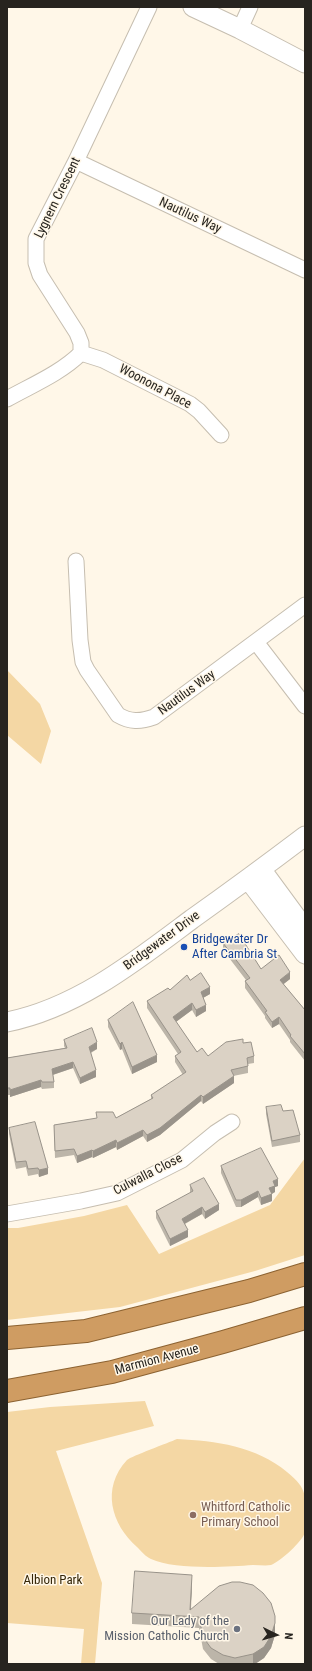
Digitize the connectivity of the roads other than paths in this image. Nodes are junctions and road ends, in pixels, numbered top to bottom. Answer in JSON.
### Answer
{"nodes":[{"id":1,"x":149,"y":7,"type":"edge"},
{"id":2,"x":193,"y":7,"type":"edge"},
{"id":3,"x":219,"y":7,"type":"edge"},
{"id":4,"x":245,"y":19,"type":"edge"},
{"id":5,"x":305,"y":50,"type":"edge"},
{"id":6,"x":305,"y":63,"type":"edge"},
{"id":7,"x":76,"y":161,"type":"junction"},
{"id":8,"x":305,"y":270,"type":"edge"},
{"id":9,"x":81,"y":353,"type":"junction"},
{"id":10,"x":7,"y":399,"type":"edge"},
{"id":11,"x":221,"y":435,"type":"dead end"},
{"id":12,"x":76,"y":561,"type":"dead end"},
{"id":13,"x":305,"y":605,"type":"edge"},
{"id":14,"x":256,"y":642,"type":"junction"},
{"id":15,"x":305,"y":706,"type":"edge"},
{"id":16,"x":305,"y":836,"type":"edge"},
{"id":17,"x":305,"y":852,"type":"edge"},
{"id":18,"x":258,"y":879,"type":"junction"},
{"id":19,"x":305,"y":929,"type":"edge"},
{"id":20,"x":305,"y":954,"type":"edge"},
{"id":21,"x":7,"y":1022,"type":"edge"},
{"id":22,"x":7,"y":1035,"type":"edge"},
{"id":23,"x":232,"y":1122,"type":"dead end"},
{"id":24,"x":7,"y":1214,"type":"edge"},
{"id":25,"x":305,"y":1259,"type":"edge"},
{"id":26,"x":305,"y":1274,"type":"edge"},
{"id":27,"x":278,"y":1282,"type":"junction"},
{"id":28,"x":305,"y":1318,"type":"edge"},
{"id":29,"x":7,"y":1338,"type":"edge"},
{"id":30,"x":9,"y":1393,"type":"edge"}],
"edges":[{"from":1,"to":7,"type":"street","name":"Lygnern Crescent"},
{"from":2,"to":4,"type":"street"},
{"from":3,"to":4,"type":"street"},
{"from":4,"to":5,"type":"street"},
{"from":4,"to":6,"type":"street"},
{"from":7,"to":8,"type":"street","name":"Nautilus Way"},
{"from":7,"to":9,"type":"street","name":"Lygnern Crescent"},
{"from":9,"to":10,"type":"street"},
{"from":9,"to":11,"type":"street","name":"Woonona Place"},
{"from":12,"to":14,"type":"street","name":"Nautilus Way"},
{"from":13,"to":14,"type":"street","name":"Nautilus Way"},
{"from":14,"to":15,"type":"street"},
{"from":16,"to":18,"type":"street","name":"Bridgewater Drive"},
{"from":17,"to":18,"type":"street","name":"Bridgewater Drive"},
{"from":18,"to":19,"type":"street"},
{"from":18,"to":20,"type":"street"},
{"from":18,"to":21,"type":"street","name":"Bridgewater Drive"},
{"from":18,"to":22,"type":"street","name":"Bridgewater Drive"},
{"from":23,"to":24,"type":"street","name":"Culwalla Close"},
{"from":25,"to":27,"type":"highway"},
{"from":26,"to":27,"type":"highway"},
{"from":27,"to":29,"type":"highway"},
{"from":28,"to":30,"type":"highway","name":"Marmion Avenue"}]}
